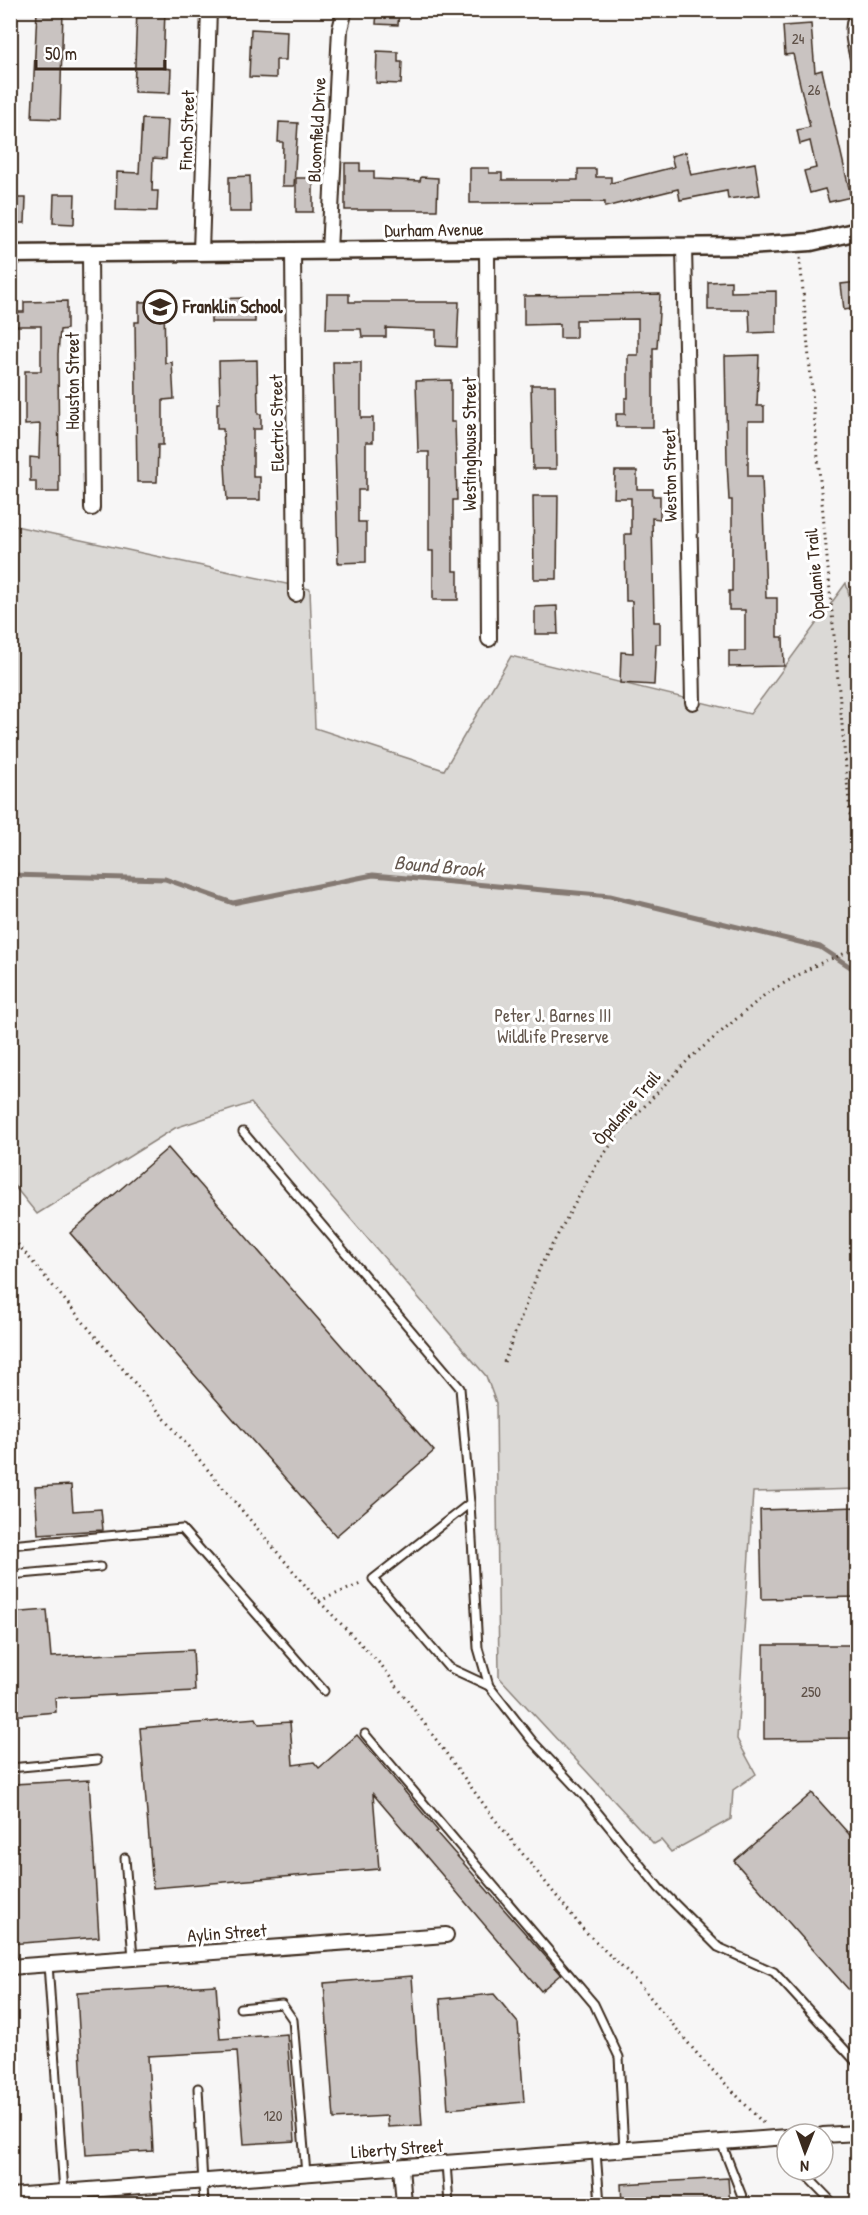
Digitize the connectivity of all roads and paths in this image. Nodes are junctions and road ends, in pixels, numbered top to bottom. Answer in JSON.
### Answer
{"nodes":[{"id":1,"x":210,"y":10,"type":"edge"},
{"id":2,"x":345,"y":10,"type":"edge"},
{"id":3,"x":858,"y":12,"type":"edge"},
{"id":4,"x":858,"y":58,"type":"edge"},
{"id":5,"x":858,"y":231,"type":"edge"},
{"id":6,"x":799,"y":244,"type":"junction"},
{"id":7,"x":684,"y":246,"type":"junction"},
{"id":8,"x":488,"y":249,"type":"junction"},
{"id":9,"x":201,"y":251,"type":"junction"},
{"id":10,"x":329,"y":251,"type":"junction"},
{"id":11,"x":293,"y":252,"type":"junction"},
{"id":12,"x":90,"y":253,"type":"junction"},
{"id":13,"x":10,"y":254,"type":"edge"},
{"id":14,"x":92,"y":508,"type":"dead end"},
{"id":15,"x":296,"y":594,"type":"dead end"},
{"id":16,"x":489,"y":639,"type":"dead end"},
{"id":17,"x":693,"y":702,"type":"dead end"},
{"id":18,"x":858,"y":902,"type":"edge"},
{"id":19,"x":858,"y":948,"type":"edge"},
{"id":20,"x":243,"y":1132,"type":"dead end"},
{"id":21,"x":10,"y":1235,"type":"edge"},
{"id":22,"x":504,"y":1362,"type":"dead end"},
{"id":23,"x":470,"y":1503,"type":"junction"},
{"id":24,"x":10,"y":1545,"type":"edge"},
{"id":25,"x":100,"y":1567,"type":"dead end"},
{"id":26,"x":10,"y":1575,"type":"edge"},
{"id":27,"x":373,"y":1579,"type":"junction"},
{"id":28,"x":319,"y":1601,"type":"junction"},
{"id":29,"x":489,"y":1686,"type":"junction"},
{"id":30,"x":324,"y":1690,"type":"dead end"},
{"id":31,"x":365,"y":1734,"type":"dead end"},
{"id":32,"x":97,"y":1760,"type":"dead end"},
{"id":33,"x":10,"y":1768,"type":"edge"},
{"id":34,"x":125,"y":1858,"type":"dead end"},
{"id":35,"x":446,"y":1935,"type":"dead end"},
{"id":36,"x":133,"y":1958,"type":"junction"},
{"id":37,"x":48,"y":1964,"type":"junction"},
{"id":38,"x":10,"y":1967,"type":"edge"},
{"id":39,"x":240,"y":2008,"type":"dead end"},
{"id":40,"x":858,"y":2064,"type":"edge"},
{"id":41,"x":198,"y":2088,"type":"dead end"},
{"id":42,"x":775,"y":2131,"type":"edge"},
{"id":43,"x":858,"y":2133,"type":"edge"},
{"id":44,"x":835,"y":2134,"type":"edge"},
{"id":45,"x":775,"y":2138,"type":"edge"},
{"id":46,"x":721,"y":2142,"type":"junction"},
{"id":47,"x":624,"y":2150,"type":"junction"},
{"id":48,"x":596,"y":2152,"type":"junction"},
{"id":49,"x":446,"y":2163,"type":"junction"},
{"id":50,"x":402,"y":2167,"type":"junction"},
{"id":51,"x":306,"y":2174,"type":"junction"},
{"id":52,"x":202,"y":2182,"type":"junction"},
{"id":53,"x":812,"y":2182,"type":"edge"},
{"id":54,"x":64,"y":2193,"type":"junction"},
{"id":55,"x":10,"y":2196,"type":"edge"},
{"id":56,"x":85,"y":2198,"type":"edge"},
{"id":57,"x":204,"y":2205,"type":"edge"},
{"id":58,"x":404,"y":2205,"type":"edge"},
{"id":59,"x":449,"y":2205,"type":"edge"},
{"id":60,"x":600,"y":2205,"type":"edge"},
{"id":61,"x":746,"y":2205,"type":"edge"},
{"id":62,"x":834,"y":2205,"type":"edge"}],
"edges":[{"from":1,"to":9,"type":"street","name":"Finch Street"},
{"from":2,"to":10,"type":"street","name":"Bloomfield Drive"},
{"from":3,"to":4,"type":"street"},
{"from":5,"to":6,"type":"street","name":"Durham Avenue"},
{"from":6,"to":7,"type":"street","name":"Durham Avenue"},
{"from":6,"to":18,"type":"path","name":"Òpalanie Trail"},
{"from":7,"to":8,"type":"street","name":"Durham Avenue"},
{"from":7,"to":17,"type":"street","name":"Weston Street"},
{"from":8,"to":10,"type":"street","name":"Durham Avenue"},
{"from":8,"to":16,"type":"street","name":"Westinghouse Street"},
{"from":9,"to":11,"type":"street","name":"Durham Avenue"},
{"from":9,"to":12,"type":"street","name":"Durham Avenue"},
{"from":10,"to":11,"type":"street","name":"Durham Avenue"},
{"from":11,"to":15,"type":"street","name":"Electric Street"},
{"from":12,"to":13,"type":"street","name":"Durham Avenue"},
{"from":12,"to":14,"type":"street","name":"Houston Street"},
{"from":19,"to":22,"type":"path","name":"Òpalanie Trail"},
{"from":20,"to":23,"type":"lane"},
{"from":21,"to":28,"type":"path"},
{"from":23,"to":27,"type":"lane"},
{"from":23,"to":29,"type":"lane"},
{"from":24,"to":30,"type":"lane"},
{"from":25,"to":26,"type":"lane"},
{"from":27,"to":28,"type":"path"},
{"from":27,"to":29,"type":"lane"},
{"from":28,"to":42,"type":"path"},
{"from":29,"to":40,"type":"lane"},
{"from":31,"to":47,"type":"lane"},
{"from":32,"to":33,"type":"lane"},
{"from":34,"to":36,"type":"lane"},
{"from":35,"to":36,"type":"street","name":"Aylin Street"},
{"from":36,"to":37,"type":"street","name":"Aylin Street"},
{"from":37,"to":38,"type":"street","name":"Aylin Street"},
{"from":37,"to":54,"type":"lane"},
{"from":39,"to":51,"type":"lane"},
{"from":41,"to":52,"type":"lane"},
{"from":43,"to":44,"type":"street"},
{"from":45,"to":46,"type":"street","name":"Liberty Street"},
{"from":46,"to":47,"type":"street","name":"Liberty Street"},
{"from":46,"to":61,"type":"lane"},
{"from":47,"to":48,"type":"street","name":"Liberty Street"},
{"from":48,"to":49,"type":"street","name":"Liberty Street"},
{"from":48,"to":60,"type":"lane"},
{"from":49,"to":50,"type":"street","name":"Liberty Street"},
{"from":49,"to":59,"type":"lane"},
{"from":50,"to":51,"type":"street","name":"Liberty Street"},
{"from":50,"to":58,"type":"street"},
{"from":51,"to":52,"type":"street","name":"Liberty Street"},
{"from":52,"to":56,"type":"street","name":"Liberty Street"},
{"from":52,"to":57,"type":"lane"},
{"from":53,"to":62,"type":"lane"},
{"from":54,"to":55,"type":"street","name":"Liberty Street"},
{"from":54,"to":56,"type":"street","name":"Liberty Street"}]}
